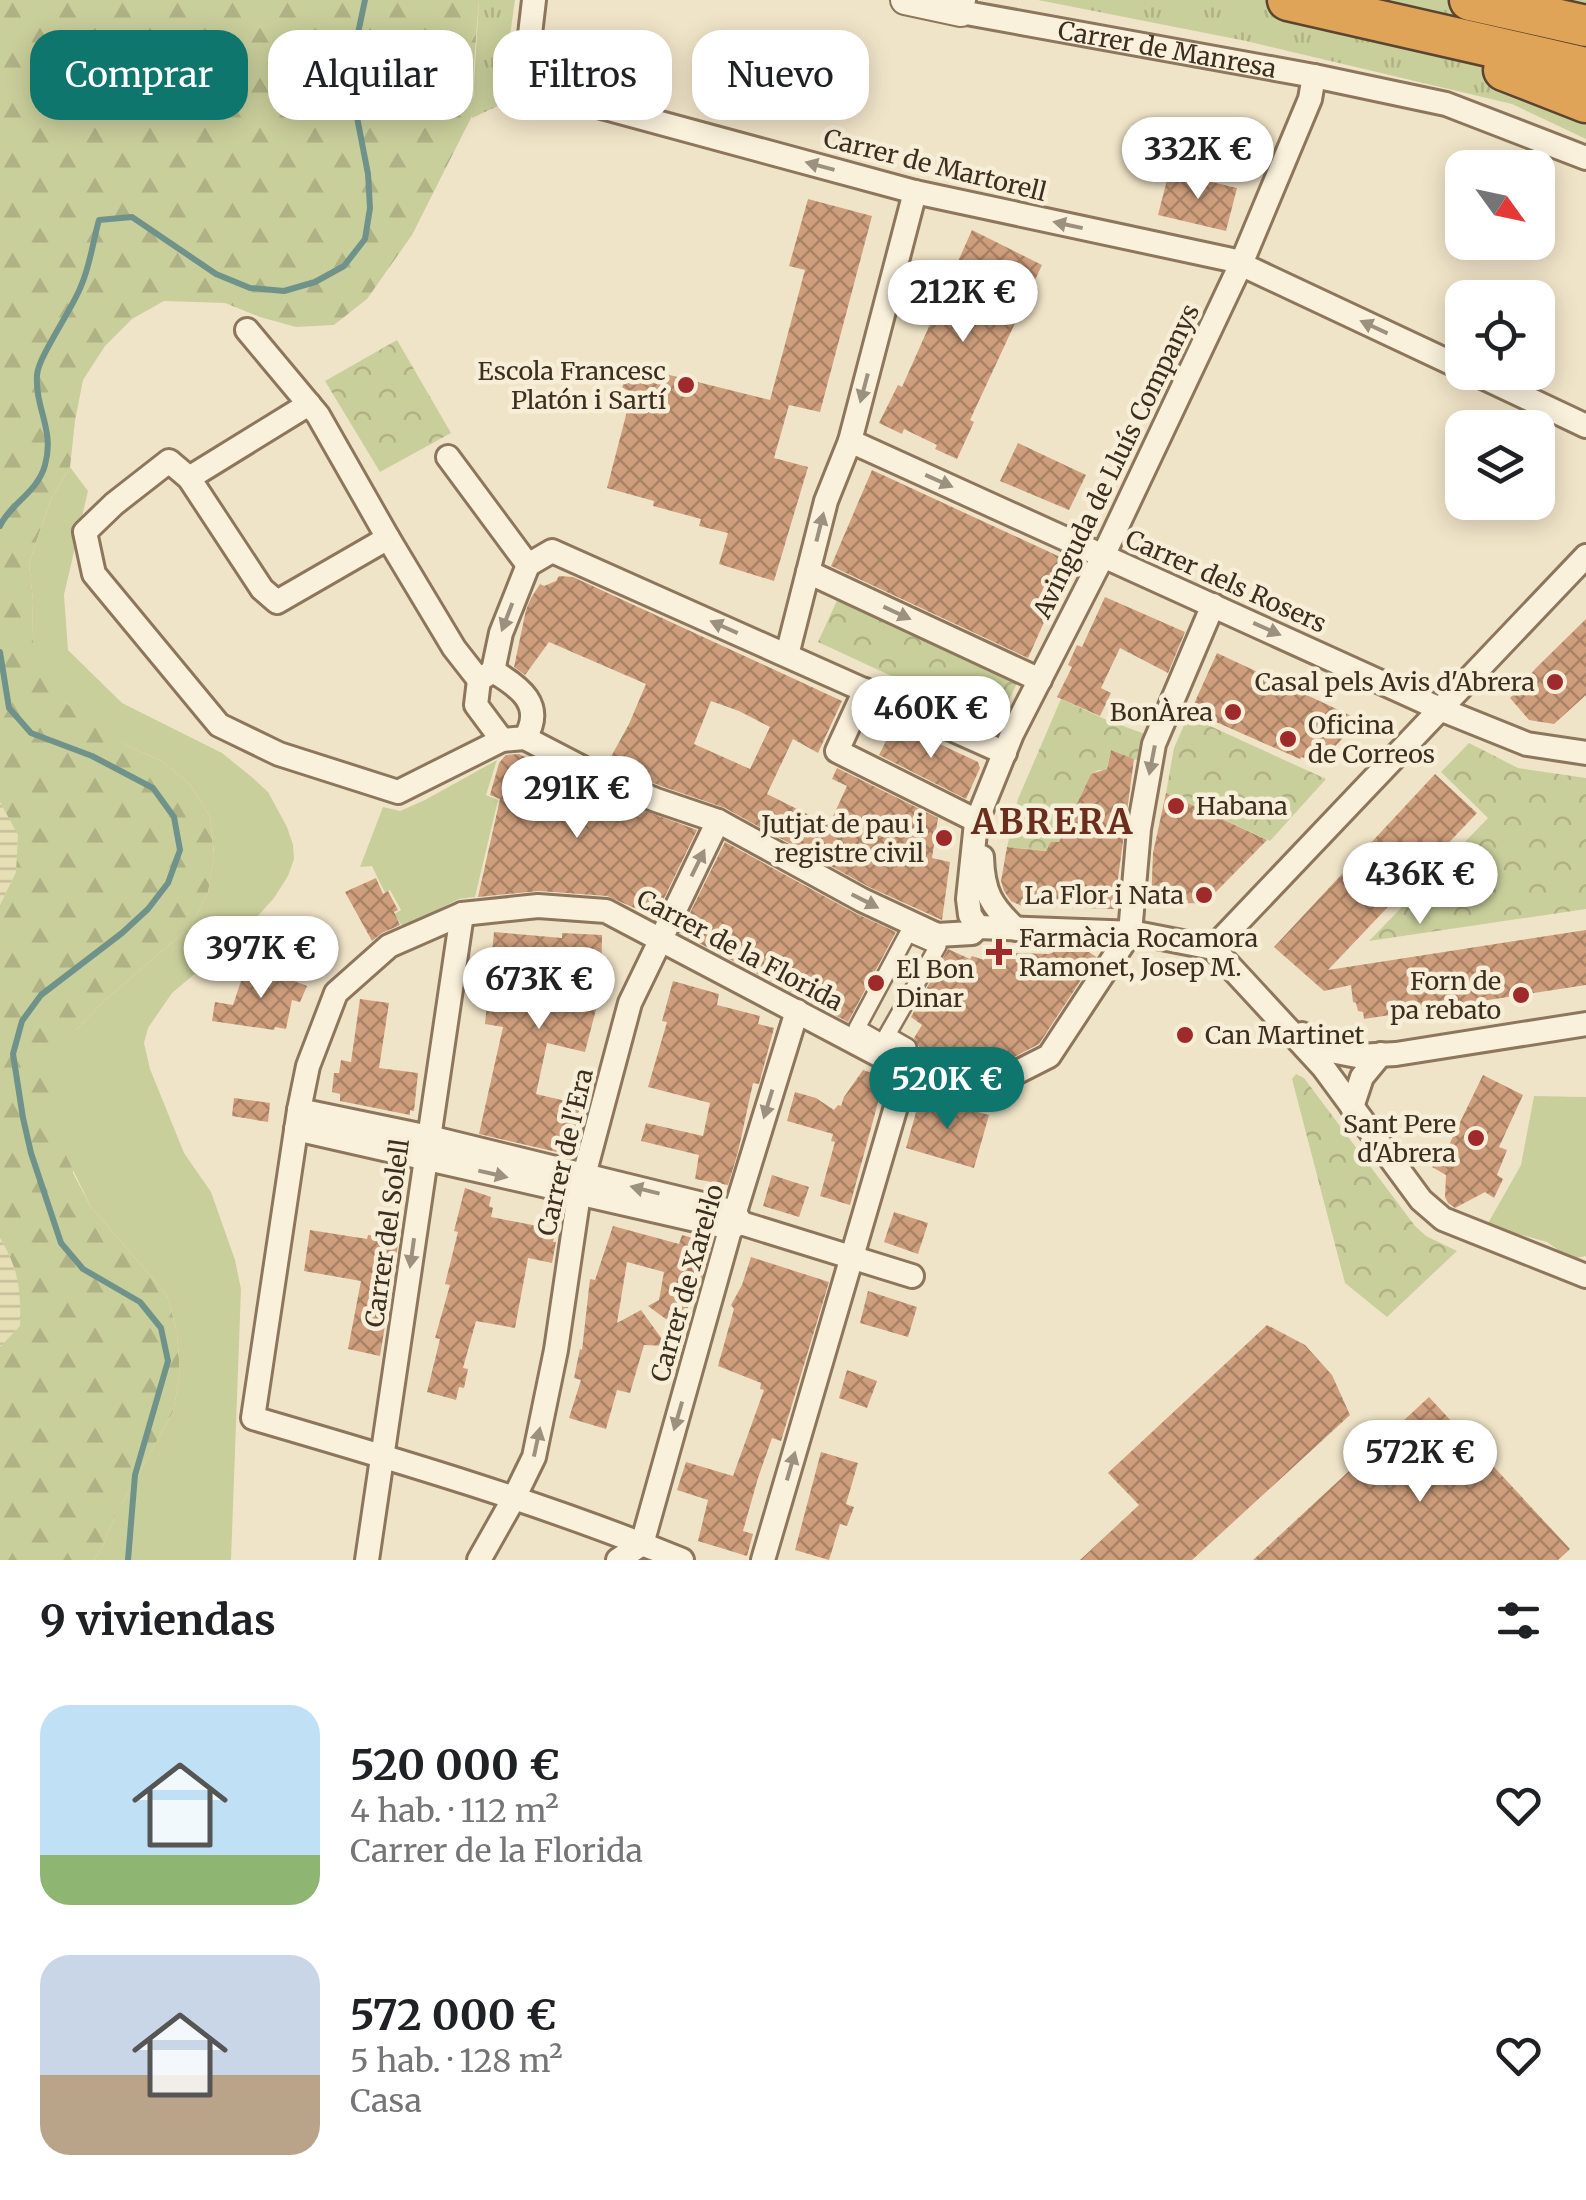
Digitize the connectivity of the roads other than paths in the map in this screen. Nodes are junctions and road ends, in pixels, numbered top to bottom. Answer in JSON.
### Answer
{"nodes":[{"id":1,"x":534,"y":0,"type":"edge"},
{"id":2,"x":905,"y":0,"type":"edge"},
{"id":3,"x":1288,"y":0,"type":"edge"},
{"id":4,"x":1470,"y":0,"type":"edge"},
{"id":5,"x":962,"y":6,"type":"edge"},
{"id":6,"x":1399,"y":26,"type":"junction"},
{"id":7,"x":1586,"y":26,"type":"edge"},
{"id":8,"x":1586,"y":68,"type":"edge"},
{"id":9,"x":1314,"y":76,"type":"junction"},
{"id":10,"x":1586,"y":102,"type":"edge"},
{"id":11,"x":1586,"y":158,"type":"edge"},
{"id":12,"x":914,"y":192,"type":"junction"},
{"id":13,"x":1241,"y":264,"type":"junction"},
{"id":14,"x":247,"y":330,"type":"dead end"},
{"id":15,"x":1445,"y":360,"type":"edge"},
{"id":16,"x":1510,"y":390,"type":"edge"},
{"id":17,"x":309,"y":404,"type":"junction"},
{"id":18,"x":1586,"y":426,"type":"edge"},
{"id":19,"x":850,"y":442,"type":"junction"},
{"id":20,"x":448,"y":457,"type":"dead end"},
{"id":21,"x":189,"y":478,"type":"junction"},
{"id":22,"x":493,"y":518,"type":"junction"},
{"id":23,"x":388,"y":538,"type":"junction"},
{"id":24,"x":552,"y":551,"type":"junction"},
{"id":25,"x":1104,"y":556,"type":"junction"},
{"id":26,"x":1586,"y":556,"type":"edge"},
{"id":27,"x":528,"y":565,"type":"junction"},
{"id":28,"x":808,"y":572,"type":"junction"},
{"id":29,"x":1212,"y":605,"type":"junction"},
{"id":30,"x":787,"y":655,"type":"junction"},
{"id":31,"x":486,"y":676,"type":"junction"},
{"id":32,"x":1040,"y":680,"type":"junction"},
{"id":33,"x":865,"y":690,"type":"junction"},
{"id":34,"x":1440,"y":709,"type":"junction"},
{"id":35,"x":513,"y":739,"type":"junction"},
{"id":36,"x":1005,"y":752,"type":"junction"},
{"id":37,"x":1586,"y":753,"type":"edge"},
{"id":38,"x":990,"y":789,"type":"junction"},
{"id":39,"x":718,"y":820,"type":"junction"},
{"id":40,"x":977,"y":821,"type":"junction"},
{"id":41,"x":986,"y":893,"type":"junction"},
{"id":42,"x":462,"y":914,"type":"junction"},
{"id":43,"x":978,"y":927,"type":"junction"},
{"id":44,"x":1016,"y":929,"type":"junction"},
{"id":45,"x":1130,"y":933,"type":"junction"},
{"id":46,"x":660,"y":938,"type":"junction"},
{"id":47,"x":938,"y":946,"type":"joint"},
{"id":48,"x":1213,"y":948,"type":"junction"},
{"id":49,"x":797,"y":1010,"type":"junction"},
{"id":50,"x":1586,"y":1024,"type":"edge"},
{"id":51,"x":1284,"y":1025,"type":"junction"},
{"id":52,"x":1381,"y":1054,"type":"junction"},
{"id":53,"x":907,"y":1070,"type":"junction"},
{"id":54,"x":1352,"y":1107,"type":"junction"},
{"id":55,"x":297,"y":1119,"type":"junction"},
{"id":56,"x":428,"y":1148,"type":"junction"},
{"id":57,"x":581,"y":1184,"type":"junction"},
{"id":58,"x":735,"y":1221,"type":"junction"},
{"id":59,"x":852,"y":1257,"type":"junction"},
{"id":60,"x":912,"y":1276,"type":"dead end"},
{"id":61,"x":1586,"y":1276,"type":"edge"},
{"id":62,"x":383,"y":1456,"type":"junction"},
{"id":63,"x":514,"y":1498,"type":"junction"},
{"id":64,"x":642,"y":1544,"type":"junction"},
{"id":65,"x":367,"y":1560,"type":"edge"},
{"id":66,"x":479,"y":1560,"type":"edge"},
{"id":67,"x":618,"y":1560,"type":"edge"},
{"id":68,"x":682,"y":1560,"type":"edge"},
{"id":69,"x":764,"y":1560,"type":"edge"}],
"edges":[{"from":12,"to":1,"type":"street","name":"Carrer de Martorell","one_way":true},
{"from":2,"to":5,"type":"street","name":"Carrer de Manresa"},
{"from":3,"to":6,"type":"highway"},
{"from":4,"to":7,"type":"highway"},
{"from":5,"to":9,"type":"street","name":"Carrer de Manresa"},
{"from":6,"to":8,"type":"highway"},
{"from":6,"to":10,"type":"highway"},
{"from":9,"to":11,"type":"street","name":"Carrer de Manresa"},
{"from":9,"to":13,"type":"street","name":"Avinguda de Lluís Companys"},
{"from":13,"to":12,"type":"street","name":"Carrer de Martorell","one_way":true},
{"from":12,"to":19,"type":"street","one_way":true},
{"from":15,"to":13,"type":"street","name":"Carrer de Martorell","one_way":true},
{"from":13,"to":25,"type":"street","name":"Avinguda de Lluís Companys"},
{"from":14,"to":17,"type":"street"},
{"from":16,"to":18,"type":"street"},
{"from":17,"to":21,"type":"street"},
{"from":17,"to":23,"type":"street"},
{"from":19,"to":25,"type":"street","name":"Carrer dels Rosers","one_way":true},
{"from":28,"to":19,"type":"street","one_way":true},
{"from":20,"to":22,"type":"street"},
{"from":21,"to":23,"type":"street"},
{"from":21,"to":35,"type":"street"},
{"from":22,"to":24,"type":"street"},
{"from":22,"to":27,"type":"street"},
{"from":23,"to":31,"type":"street"},
{"from":24,"to":27,"type":"street"},
{"from":30,"to":24,"type":"street","one_way":true},
{"from":25,"to":29,"type":"street","name":"Carrer dels Rosers"},
{"from":25,"to":32,"type":"street","name":"Avinguda de Lluís Companys"},
{"from":26,"to":34,"type":"street"},
{"from":27,"to":31,"type":"street","one_way":true},
{"from":28,"to":30,"type":"street"},
{"from":28,"to":32,"type":"street","one_way":true},
{"from":29,"to":34,"type":"street","name":"Carrer dels Rosers","one_way":true},
{"from":29,"to":45,"type":"street","one_way":true},
{"from":30,"to":33,"type":"street"},
{"from":31,"to":35,"type":"street"},
{"from":31,"to":35,"type":"street"},
{"from":32,"to":36,"type":"street","name":"Avinguda de Lluís Companys"},
{"from":33,"to":36,"type":"street"},
{"from":33,"to":40,"type":"street"},
{"from":34,"to":37,"type":"street","name":"Carrer dels Rosers"},
{"from":34,"to":48,"type":"street"},
{"from":35,"to":39,"type":"street"},
{"from":36,"to":38,"type":"street","name":"Avinguda de Lluís Companys"},
{"from":38,"to":40,"type":"street","name":"Avinguda de Lluís Companys"},
{"from":38,"to":41,"type":"street"},
{"from":39,"to":43,"type":"street","one_way":true},
{"from":46,"to":39,"type":"street","name":"Carrer de l'Era","one_way":true},
{"from":40,"to":43,"type":"street","name":"Avinguda de Lluís Companys"},
{"from":41,"to":43,"type":"street"},
{"from":41,"to":44,"type":"street"},
{"from":42,"to":46,"type":"street","name":"Carrer de la Florida"},
{"from":42,"to":55,"type":"street","name":"Carrer de la Florida"},
{"from":42,"to":56,"type":"street","name":"Carrer del Solell"},
{"from":43,"to":44,"type":"street"},
{"from":44,"to":45,"type":"street"},
{"from":45,"to":48,"type":"street"},
{"from":45,"to":53,"type":"street","name":"Carrer de la Florida"},
{"from":46,"to":49,"type":"street","name":"Carrer de la Florida"},
{"from":46,"to":57,"type":"street","name":"Carrer de l'Era"},
{"from":47,"to":47,"type":"street"},
{"from":48,"to":51,"type":"street"},
{"from":49,"to":53,"type":"street","name":"Carrer de la Florida"},
{"from":49,"to":58,"type":"street","name":"Carrer de Xarel·lo","one_way":true},
{"from":50,"to":52,"type":"street"},
{"from":51,"to":52,"type":"street"},
{"from":51,"to":54,"type":"street"},
{"from":52,"to":54,"type":"street"},
{"from":53,"to":59,"type":"street"},
{"from":54,"to":61,"type":"street"},
{"from":55,"to":56,"type":"street"},
{"from":55,"to":62,"type":"street","name":"Carrer de la Florida"},
{"from":56,"to":57,"type":"street"},
{"from":56,"to":62,"type":"street","name":"Carrer del Solell","one_way":true},
{"from":57,"to":58,"type":"street"},
{"from":63,"to":57,"type":"street","name":"Carrer de l'Era","one_way":true},
{"from":58,"to":59,"type":"street"},
{"from":58,"to":64,"type":"street","name":"Carrer de Xarel·lo","one_way":true},
{"from":59,"to":60,"type":"street"},
{"from":69,"to":59,"type":"street","one_way":true},
{"from":62,"to":63,"type":"street"},
{"from":62,"to":65,"type":"street","name":"Carrer del Solell"},
{"from":63,"to":64,"type":"street"},
{"from":63,"to":66,"type":"street","name":"Carrer de l'Era"},
{"from":64,"to":67,"type":"street"},
{"from":64,"to":68,"type":"street"}]}
